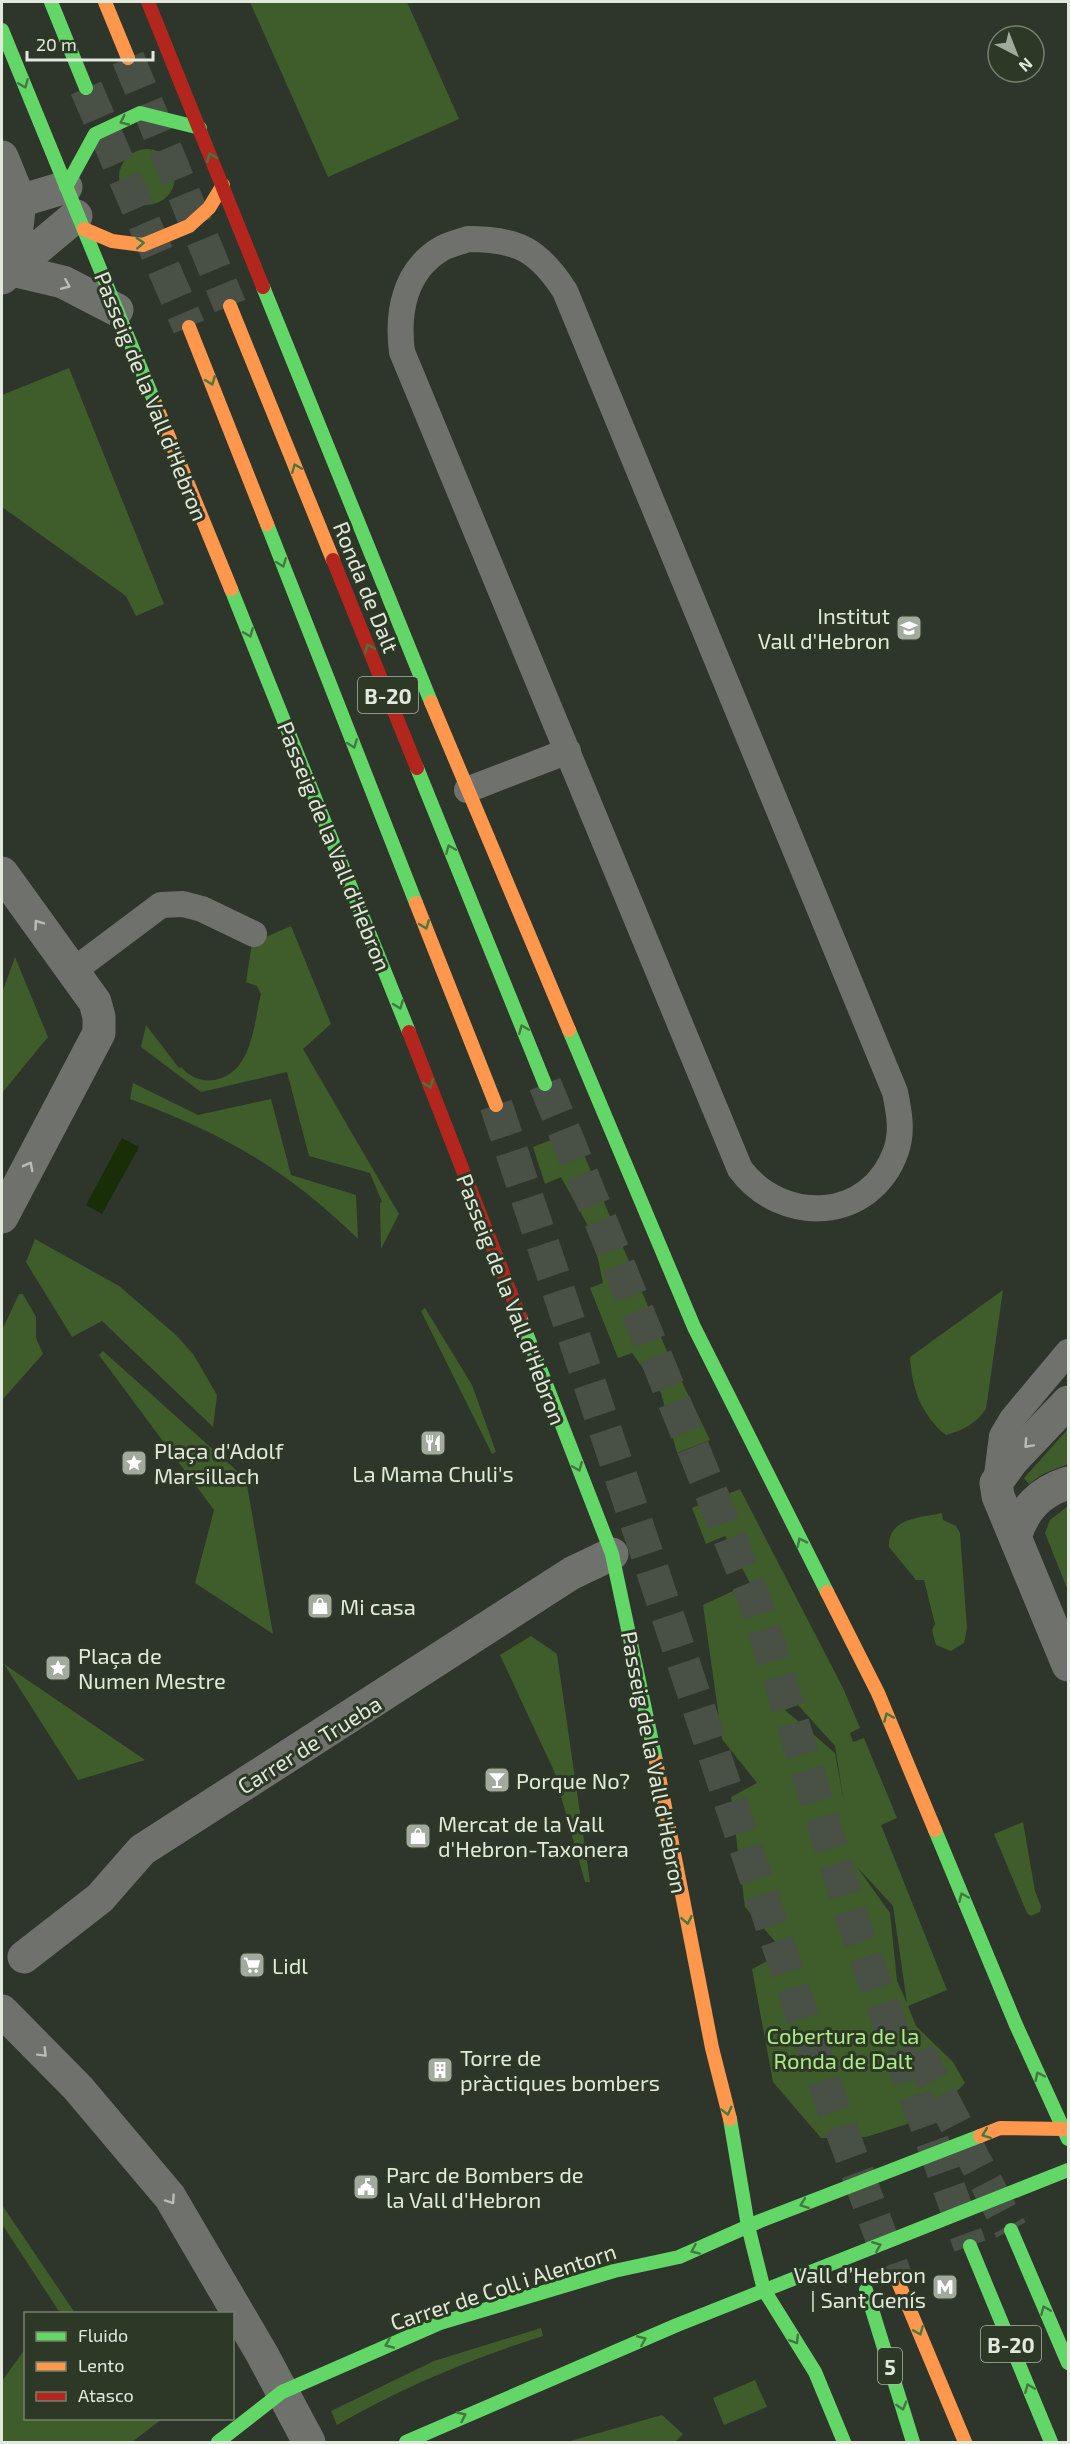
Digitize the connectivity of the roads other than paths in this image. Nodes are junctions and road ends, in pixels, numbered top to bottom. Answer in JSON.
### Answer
{"nodes":[{"id":1,"x":51,"y":2,"type":"edge"},
{"id":2,"x":105,"y":2,"type":"edge"},
{"id":3,"x":147,"y":2,"type":"edge"},
{"id":4,"x":2,"y":30,"type":"edge"},
{"id":5,"x":128,"y":58,"type":"tunnel mouth"},
{"id":6,"x":86,"y":88,"type":"tunnel mouth"},
{"id":7,"x":200,"y":128,"type":"junction"},
{"id":8,"x":2,"y":157,"type":"edge"},
{"id":9,"x":223,"y":185,"type":"junction"},
{"id":10,"x":20,"y":201,"type":"junction"},
{"id":11,"x":75,"y":211,"type":"junction"},
{"id":12,"x":7,"y":274,"type":"edge"},
{"id":13,"x":230,"y":306,"type":"tunnel mouth"},
{"id":14,"x":117,"y":310,"type":"junction"},
{"id":15,"x":189,"y":327,"type":"tunnel mouth"},
{"id":16,"x":568,"y":751,"type":"junction"},
{"id":17,"x":467,"y":790,"type":"junction"},
{"id":18,"x":2,"y":873,"type":"edge"},
{"id":19,"x":254,"y":934,"type":"dead end"},
{"id":20,"x":73,"y":971,"type":"junction"},
{"id":21,"x":545,"y":1084,"type":"tunnel mouth"},
{"id":22,"x":495,"y":1105,"type":"tunnel mouth"},
{"id":23,"x":2,"y":1217,"type":"edge"},
{"id":24,"x":1068,"y":1352,"type":"edge"},
{"id":25,"x":1068,"y":1402,"type":"edge"},
{"id":26,"x":996,"y":1483,"type":"junction"},
{"id":27,"x":1068,"y":1483,"type":"edge"},
{"id":28,"x":1015,"y":1537,"type":"junction"},
{"id":29,"x":612,"y":1554,"type":"junction"},
{"id":30,"x":1068,"y":1665,"type":"edge"},
{"id":31,"x":24,"y":1957,"type":"dead end"},
{"id":32,"x":2,"y":2012,"type":"edge"},
{"id":33,"x":1067,"y":2132,"type":"edge"},
{"id":34,"x":1068,"y":2170,"type":"edge"},
{"id":35,"x":748,"y":2226,"type":"junction"},
{"id":36,"x":1011,"y":2230,"type":"tunnel mouth"},
{"id":37,"x":970,"y":2246,"type":"tunnel mouth"},
{"id":38,"x":896,"y":2277,"type":"tunnel mouth"},
{"id":39,"x":764,"y":2290,"type":"junction"},
{"id":40,"x":867,"y":2290,"type":"dead end"},
{"id":41,"x":1068,"y":2363,"type":"edge"},
{"id":42,"x":282,"y":2392,"type":"junction"},
{"id":43,"x":218,"y":2442,"type":"edge"},
{"id":44,"x":309,"y":2442,"type":"edge"},
{"id":45,"x":406,"y":2442,"type":"edge"},
{"id":46,"x":844,"y":2442,"type":"edge"},
{"id":47,"x":913,"y":2442,"type":"edge"},
{"id":48,"x":965,"y":2442,"type":"edge"},
{"id":49,"x":1052,"y":2442,"type":"edge"}],
"edges":[{"from":1,"to":6,"type":"main road"},
{"from":2,"to":5,"type":"main road"},
{"from":3,"to":7,"type":"main road"},
{"from":4,"to":11,"type":"main road","name":"Passeig de la Vall d'Hebron","one_way":true},
{"from":9,"to":7,"type":"main road","one_way":true},
{"from":7,"to":11,"type":"main road","one_way":true},
{"from":8,"to":10,"type":"street"},
{"from":11,"to":9,"type":"main road","one_way":true},
{"from":9,"to":17,"type":"main road"},
{"from":10,"to":11,"type":"street"},
{"from":10,"to":12,"type":"street"},
{"from":11,"to":12,"type":"street"},
{"from":11,"to":14,"type":"main road","name":"Passeig de la Vall d'Hebron"},
{"from":12,"to":14,"type":"street","one_way":true},
{"from":21,"to":13,"type":"main road","name":"Ronda de Dalt","number":"B-20","one_way":true},
{"from":14,"to":29,"type":"main road","name":"Passeig de la Vall d'Hebron","one_way":true},
{"from":15,"to":22,"type":"main road","number":"B-20","one_way":true},
{"from":16,"to":16,"type":"lane"},
{"from":16,"to":17,"type":"lane"},
{"from":33,"to":17,"type":"main road","one_way":true},
{"from":20,"to":18,"type":"street","one_way":true},
{"from":19,"to":20,"type":"lane"},
{"from":23,"to":20,"type":"street","one_way":true},
{"from":24,"to":26,"type":"lane"},
{"from":25,"to":26,"type":"street","one_way":true},
{"from":26,"to":28,"type":"street"},
{"from":27,"to":28,"type":"street"},
{"from":28,"to":30,"type":"street"},
{"from":29,"to":31,"type":"street","name":"Carrer de Trueba"},
{"from":29,"to":35,"type":"main road","name":"Passeig de la Vall d'Hebron","one_way":true},
{"from":32,"to":42,"type":"street","one_way":true},
{"from":33,"to":35,"type":"main road","name":"Carrer de Coll i Alentorn","one_way":true},
{"from":39,"to":34,"type":"main road","one_way":true},
{"from":35,"to":39,"type":"main road","name":"Passeig de la Vall d'Hebron"},
{"from":35,"to":42,"type":"main road","name":"Carrer de Coll i Alentorn","one_way":true},
{"from":41,"to":36,"type":"main road","one_way":true},
{"from":49,"to":37,"type":"main road","number":"B-20","one_way":true},
{"from":38,"to":48,"type":"main road","one_way":true},
{"from":45,"to":39,"type":"main road","one_way":true},
{"from":39,"to":46,"type":"main road","name":"Passeig de la Vall d'Hebron","one_way":true},
{"from":40,"to":47,"type":"main road","number":"5","one_way":true},
{"from":42,"to":43,"type":"main road","name":"Carrer de Coll i Alentorn"},
{"from":42,"to":44,"type":"street"}]}
